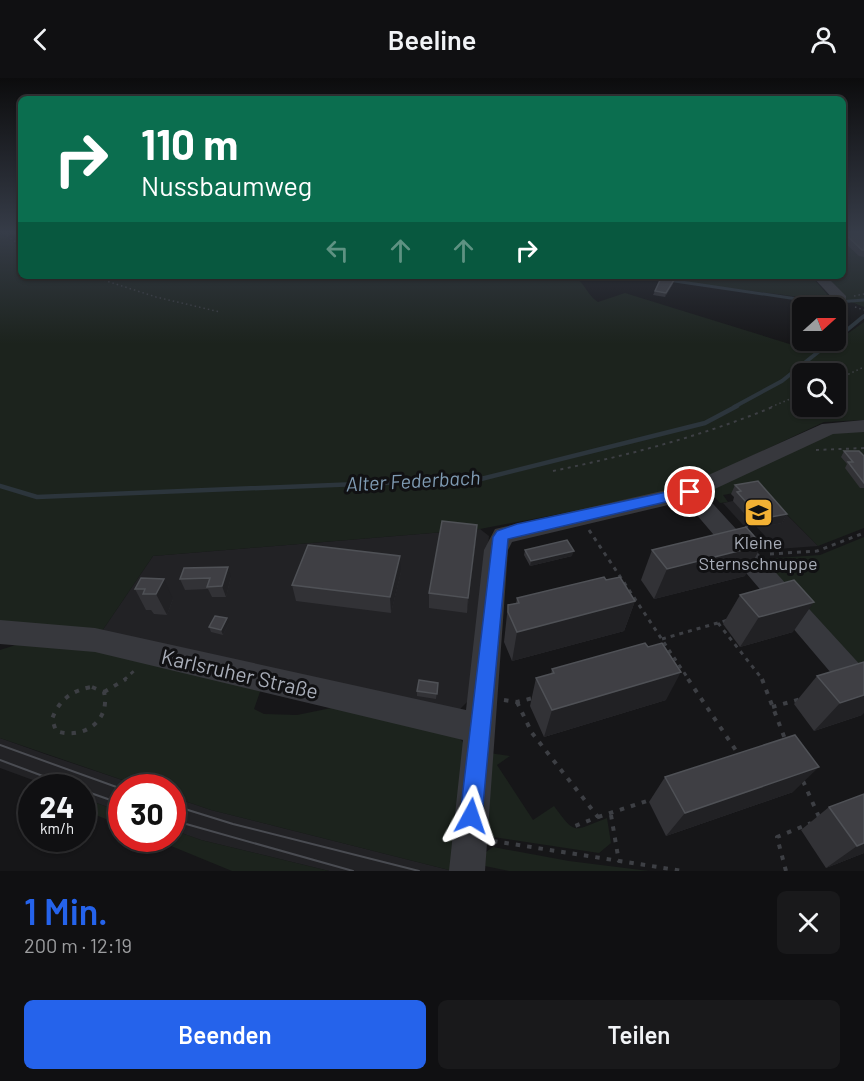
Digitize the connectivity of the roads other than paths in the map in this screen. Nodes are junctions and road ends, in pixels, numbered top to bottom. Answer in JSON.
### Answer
{"nodes":[{"id":1,"x":822,"y":279,"type":"edge"},
{"id":2,"x":839,"y":297,"type":"edge"},
{"id":3,"x":864,"y":426,"type":"edge"},
{"id":4,"x":690,"y":492,"type":"junction"},
{"id":5,"x":0,"y":632,"type":"edge"},
{"id":6,"x":864,"y":690,"type":"edge"},
{"id":7,"x":478,"y":728,"type":"junction"},
{"id":8,"x":468,"y":854,"type":"edge"}],
"edges":[{"from":1,"to":2,"type":"street"},
{"from":3,"to":4,"type":"street"},
{"from":4,"to":6,"type":"street"},
{"from":4,"to":7,"type":"street"},
{"from":5,"to":7,"type":"street","name":"Karlsruher Straße"},
{"from":7,"to":8,"type":"street"}]}
